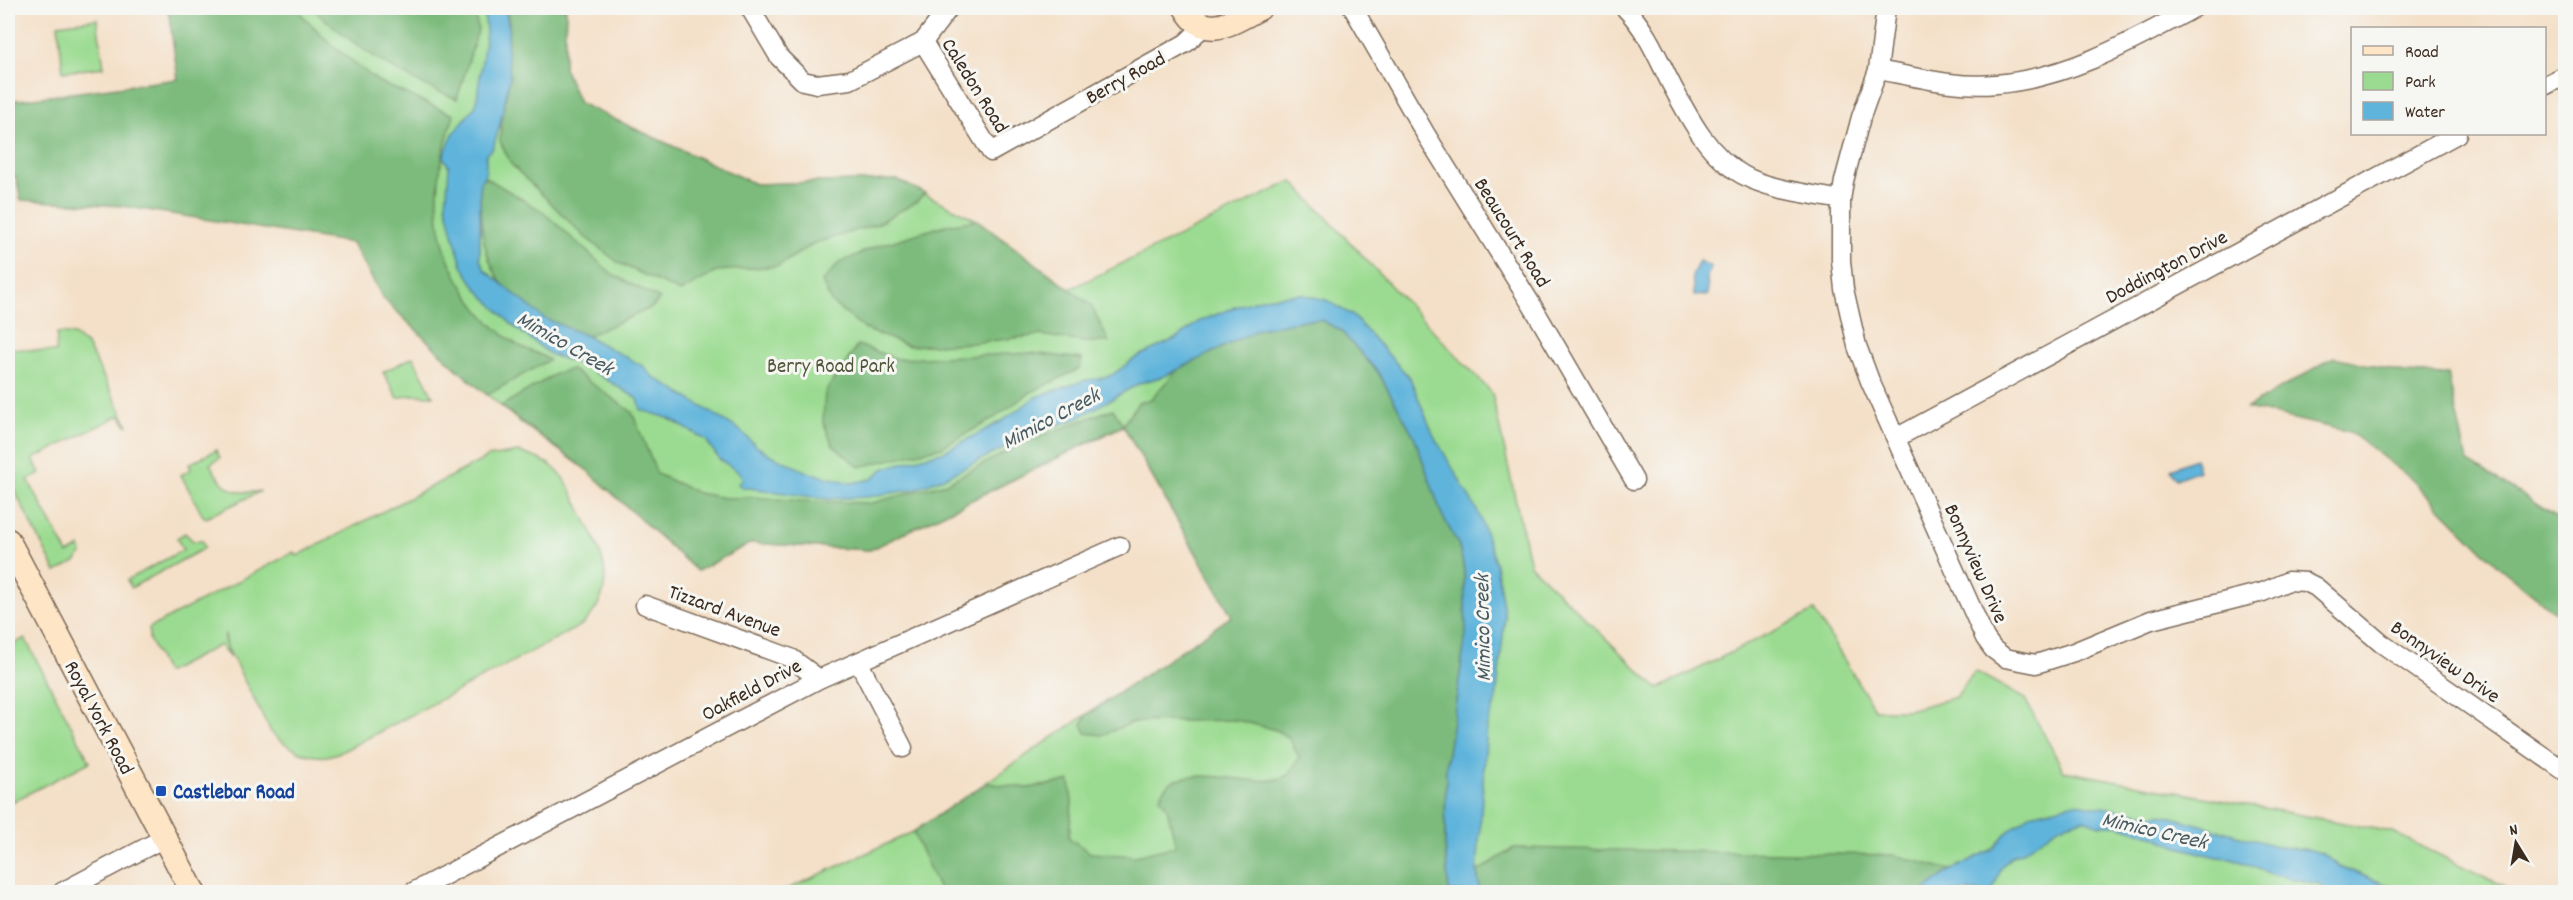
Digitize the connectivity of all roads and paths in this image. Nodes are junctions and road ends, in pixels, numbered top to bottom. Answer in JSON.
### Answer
{"nodes":[{"id":1,"x":750,"y":8,"type":"edge"},
{"id":2,"x":949,"y":8,"type":"edge"},
{"id":3,"x":1186,"y":8,"type":"edge"},
{"id":4,"x":1259,"y":8,"type":"edge"},
{"id":5,"x":1353,"y":8,"type":"edge"},
{"id":6,"x":1625,"y":8,"type":"edge"},
{"id":7,"x":1886,"y":8,"type":"edge"},
{"id":8,"x":2194,"y":8,"type":"edge"},
{"id":9,"x":1203,"y":27,"type":"junction"},
{"id":10,"x":923,"y":42,"type":"junction"},
{"id":11,"x":1878,"y":70,"type":"junction"},
{"id":12,"x":2565,"y":75,"type":"edge"},
{"id":13,"x":2546,"y":85,"type":"edge"},
{"id":14,"x":2455,"y":135,"type":"edge"},
{"id":15,"x":991,"y":152,"type":"joint"},
{"id":16,"x":1841,"y":200,"type":"junction"},
{"id":17,"x":1896,"y":438,"type":"junction"},
{"id":18,"x":1634,"y":480,"type":"dead end"},
{"id":19,"x":8,"y":541,"type":"edge"},
{"id":20,"x":1120,"y":546,"type":"dead end"},
{"id":21,"x":645,"y":605,"type":"dead end"},
{"id":22,"x":859,"y":663,"type":"junction"},
{"id":23,"x":819,"y":679,"type":"junction"},
{"id":24,"x":903,"y":748,"type":"dead end"},
{"id":25,"x":2565,"y":772,"type":"edge"},
{"id":26,"x":164,"y":838,"type":"junction"},
{"id":27,"x":62,"y":892,"type":"edge"},
{"id":28,"x":193,"y":892,"type":"edge"},
{"id":29,"x":413,"y":892,"type":"edge"}],
"edges":[{"from":1,"to":10,"type":"street"},
{"from":2,"to":10,"type":"street"},
{"from":3,"to":9,"type":"main road"},
{"from":4,"to":9,"type":"main road","name":"Berry Road"},
{"from":5,"to":18,"type":"street","name":"Beaucourt Road"},
{"from":6,"to":16,"type":"street"},
{"from":7,"to":11,"type":"street","name":"Bonnyview Drive"},
{"from":8,"to":11,"type":"street"},
{"from":9,"to":15,"type":"street","name":"Berry Road"},
{"from":10,"to":15,"type":"street","name":"Caledon Road"},
{"from":11,"to":16,"type":"street","name":"Bonnyview Drive"},
{"from":12,"to":13,"type":"street"},
{"from":14,"to":17,"type":"street","name":"Doddington Drive"},
{"from":16,"to":17,"type":"street","name":"Bonnyview Drive"},
{"from":17,"to":25,"type":"street","name":"Bonnyview Drive"},
{"from":19,"to":26,"type":"main road","name":"Royal York Road"},
{"from":20,"to":22,"type":"street","name":"Oakfield Drive"},
{"from":21,"to":23,"type":"street","name":"Tizzard Avenue"},
{"from":22,"to":23,"type":"street","name":"Oakfield Drive"},
{"from":22,"to":24,"type":"street"},
{"from":23,"to":29,"type":"street","name":"Oakfield Drive"},
{"from":26,"to":27,"type":"street"},
{"from":26,"to":28,"type":"main road","name":"Royal York Road"}]}
